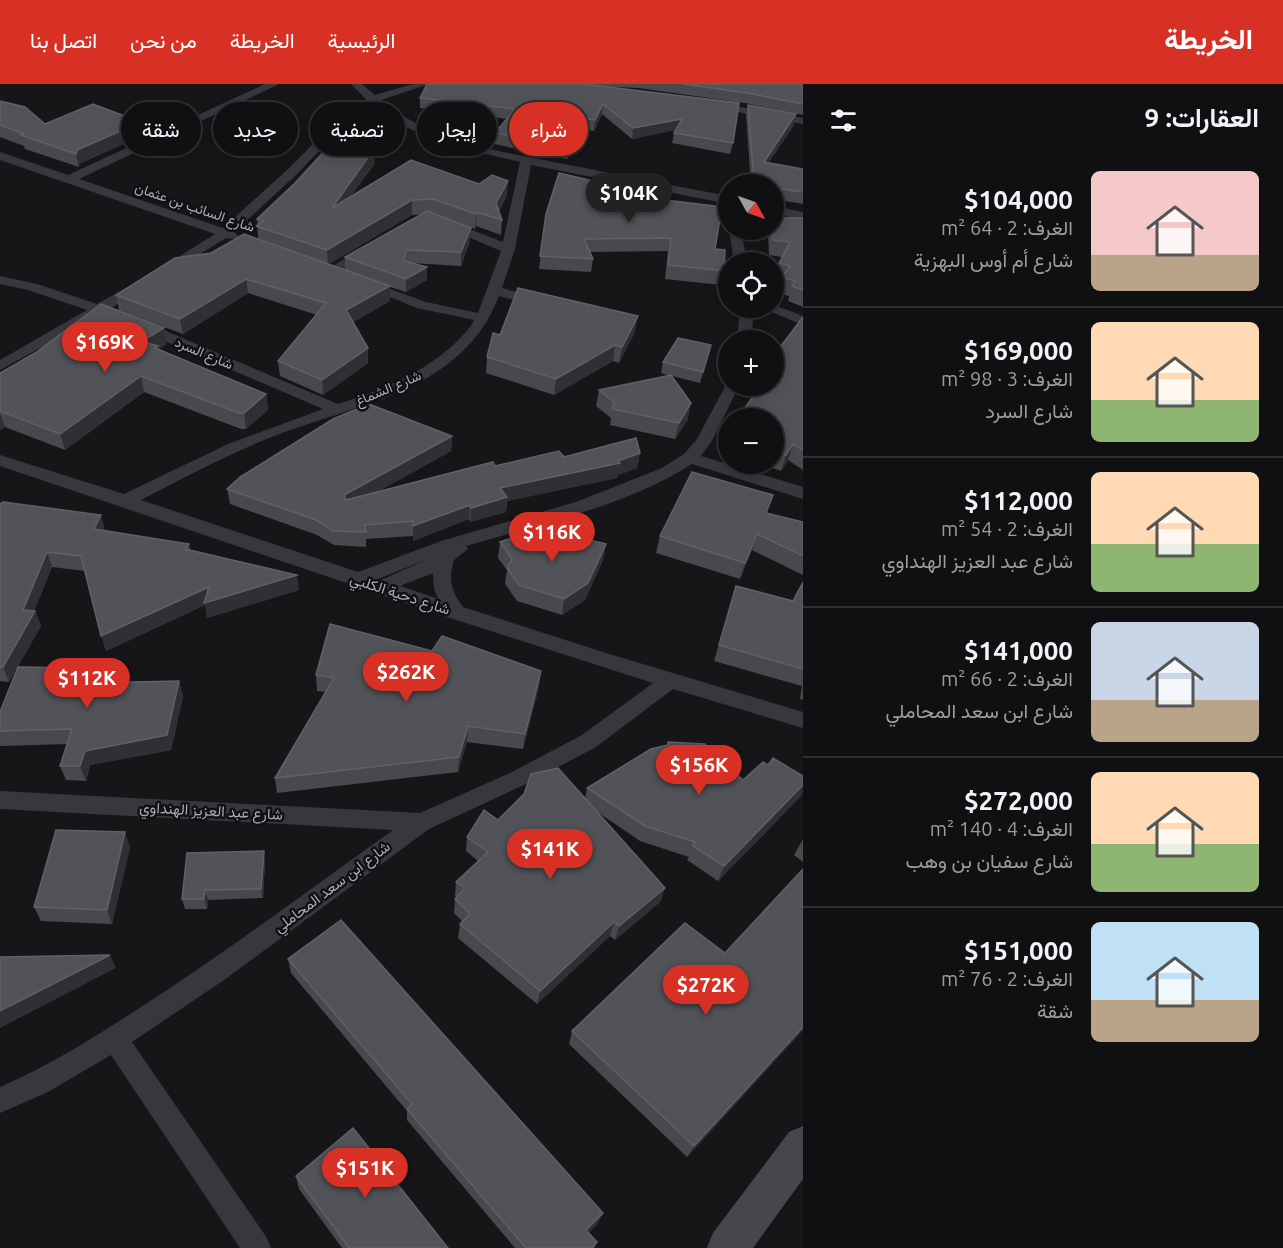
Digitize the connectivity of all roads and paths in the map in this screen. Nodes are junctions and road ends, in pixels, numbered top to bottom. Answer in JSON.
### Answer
{"nodes":[{"id":1,"x":274,"y":84,"type":"edge"},
{"id":2,"x":356,"y":84,"type":"edge"},
{"id":3,"x":424,"y":84,"type":"edge"},
{"id":4,"x":374,"y":99,"type":"junction"},
{"id":5,"x":696,"y":103,"type":"edge"},
{"id":6,"x":803,"y":121,"type":"edge"},
{"id":7,"x":0,"y":156,"type":"edge"},
{"id":8,"x":526,"y":160,"type":"junction"},
{"id":9,"x":69,"y":179,"type":"junction"},
{"id":10,"x":718,"y":198,"type":"edge"},
{"id":11,"x":784,"y":212,"type":"edge"},
{"id":12,"x":803,"y":216,"type":"edge"},
{"id":13,"x":428,"y":218,"type":"edge"},
{"id":14,"x":225,"y":233,"type":"junction"},
{"id":15,"x":246,"y":241,"type":"edge"},
{"id":16,"x":378,"y":243,"type":"edge"},
{"id":17,"x":508,"y":249,"type":"junction"},
{"id":18,"x":0,"y":280,"type":"edge"},
{"id":19,"x":494,"y":290,"type":"junction"},
{"id":20,"x":560,"y":308,"type":"edge"},
{"id":21,"x":99,"y":310,"type":"junction"},
{"id":22,"x":784,"y":314,"type":"edge"},
{"id":23,"x":482,"y":318,"type":"junction"},
{"id":24,"x":803,"y":321,"type":"edge"},
{"id":25,"x":0,"y":366,"type":"edge"},
{"id":26,"x":727,"y":396,"type":"edge"},
{"id":27,"x":338,"y":410,"type":"junction"},
{"id":28,"x":690,"y":458,"type":"junction"},
{"id":29,"x":0,"y":460,"type":"edge"},
{"id":30,"x":803,"y":493,"type":"edge"},
{"id":31,"x":127,"y":500,"type":"junction"},
{"id":32,"x":470,"y":540,"type":"junction"},
{"id":33,"x":445,"y":560,"type":"junction"},
{"id":34,"x":357,"y":580,"type":"junction"},
{"id":35,"x":381,"y":587,"type":"junction"},
{"id":36,"x":457,"y":613,"type":"junction"},
{"id":37,"x":668,"y":682,"type":"junction"},
{"id":38,"x":803,"y":720,"type":"edge"},
{"id":39,"x":0,"y":800,"type":"edge"},
{"id":40,"x":422,"y":822,"type":"junction"},
{"id":41,"x":115,"y":1039,"type":"junction"},
{"id":42,"x":0,"y":1100,"type":"edge"},
{"id":43,"x":803,"y":1146,"type":"edge"},
{"id":44,"x":257,"y":1248,"type":"edge"},
{"id":45,"x":728,"y":1248,"type":"edge"}],
"edges":[{"from":1,"to":9,"type":"street"},
{"from":2,"to":4,"type":"street"},
{"from":3,"to":4,"type":"street"},
{"from":4,"to":8,"type":"street"},
{"from":4,"to":14,"type":"street"},
{"from":5,"to":6,"type":"street"},
{"from":7,"to":9,"type":"street","name":"شارع السائب بن عثمان"},
{"from":8,"to":10,"type":"street"},
{"from":8,"to":17,"type":"street","name":"شارع الشماغ"},
{"from":9,"to":14,"type":"street","name":"شارع السائب بن عثمان"},
{"from":11,"to":12,"type":"street"},
{"from":13,"to":17,"type":"street"},
{"from":14,"to":15,"type":"street","name":"شارع السائب بن عثمان"},
{"from":14,"to":21,"type":"street"},
{"from":16,"to":23,"type":"street"},
{"from":17,"to":19,"type":"street","name":"شارع الشماغ"},
{"from":18,"to":21,"type":"street","name":"شارع السرد"},
{"from":19,"to":20,"type":"street"},
{"from":19,"to":23,"type":"street","name":"شارع الشماغ"},
{"from":21,"to":25,"type":"street"},
{"from":21,"to":27,"type":"street","name":"شارع السرد"},
{"from":22,"to":24,"type":"street"},
{"from":23,"to":27,"type":"street","name":"شارع الشماغ"},
{"from":26,"to":28,"type":"street"},
{"from":27,"to":31,"type":"street","name":"شارع الشماغ"},
{"from":28,"to":30,"type":"street"},
{"from":28,"to":32,"type":"street"},
{"from":29,"to":31,"type":"street","name":"شارع دحية الكلبي"},
{"from":31,"to":34,"type":"street","name":"شارع دحية الكلبي"},
{"from":32,"to":33,"type":"street"},
{"from":32,"to":34,"type":"street"},
{"from":33,"to":35,"type":"street"},
{"from":33,"to":36,"type":"street"},
{"from":34,"to":35,"type":"street","name":"شارع دحية الكلبي"},
{"from":35,"to":36,"type":"street","name":"شارع دحية الكلبي"},
{"from":36,"to":37,"type":"street","name":"شارع دحية الكلبي"},
{"from":37,"to":38,"type":"street","name":"شارع دحية الكلبي"},
{"from":37,"to":40,"type":"street","name":"شارع ابن سعد المحاملي"},
{"from":39,"to":40,"type":"street","name":"شارع عبد العزيز الهنداوي"},
{"from":40,"to":41,"type":"street","name":"شارع ابن سعد المحاملي"},
{"from":41,"to":42,"type":"street","name":"شارع ابن سعد المحاملي"},
{"from":41,"to":44,"type":"street"},
{"from":43,"to":45,"type":"street"}]}
